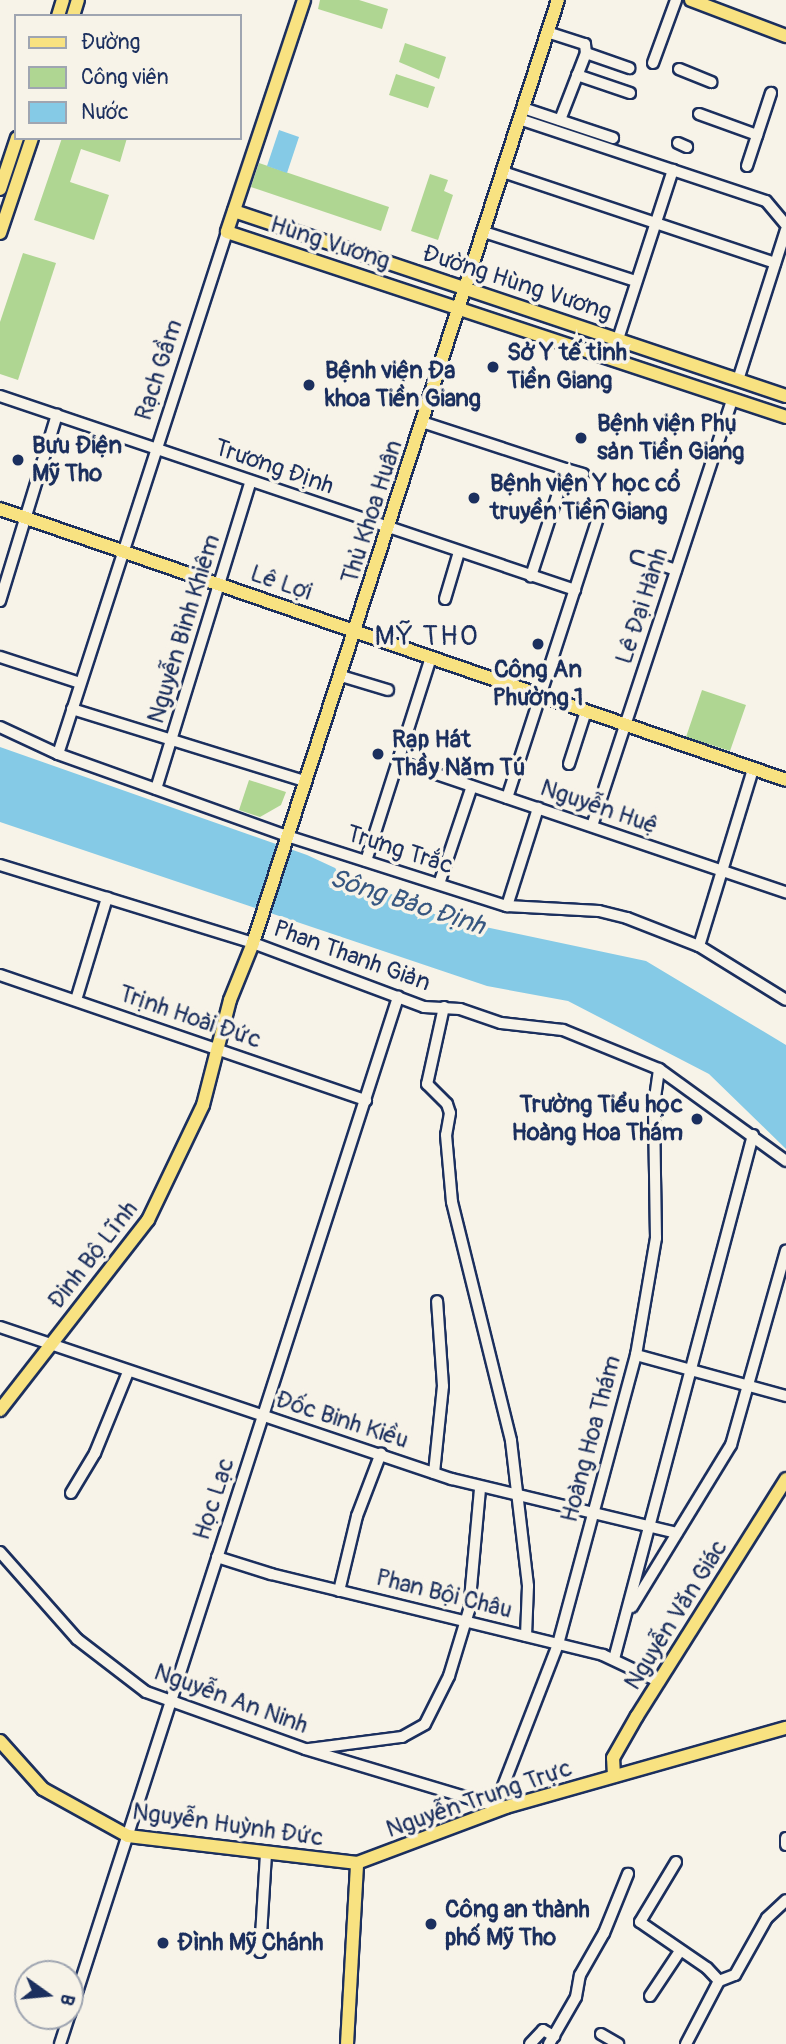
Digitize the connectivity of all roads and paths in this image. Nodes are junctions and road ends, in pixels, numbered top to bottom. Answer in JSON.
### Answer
{"nodes":[{"id":1,"x":304,"y":0,"type":"edge"},
{"id":2,"x":558,"y":0,"type":"edge"},
{"id":3,"x":676,"y":0,"type":"edge"},
{"id":4,"x":691,"y":0,"type":"edge"},
{"id":5,"x":547,"y":32,"type":"junction"},
{"id":6,"x":786,"y":36,"type":"edge"},
{"id":7,"x":586,"y":52,"type":"junction"},
{"id":8,"x":653,"y":63,"type":"dead end"},
{"id":9,"x":628,"y":68,"type":"dead end"},
{"id":10,"x":679,"y":69,"type":"dead end"},
{"id":11,"x":577,"y":75,"type":"junction"},
{"id":12,"x":711,"y":82,"type":"dead end"},
{"id":13,"x":630,"y":93,"type":"dead end"},
{"id":14,"x":771,"y":93,"type":"dead end"},
{"id":15,"x":521,"y":113,"type":"junction"},
{"id":16,"x":699,"y":114,"type":"dead end"},
{"id":17,"x":560,"y":120,"type":"junction"},
{"id":18,"x":757,"y":135,"type":"junction"},
{"id":19,"x":613,"y":138,"type":"dead end"},
{"id":20,"x":16,"y":140,"type":"edge"},
{"id":21,"x":31,"y":140,"type":"edge"},
{"id":22,"x":747,"y":166,"type":"dead end"},
{"id":23,"x":673,"y":170,"type":"junction"},
{"id":24,"x":503,"y":172,"type":"junction"},
{"id":25,"x":0,"y":189,"type":"edge"},
{"id":26,"x":234,"y":211,"type":"junction"},
{"id":27,"x":655,"y":224,"type":"junction"},
{"id":28,"x":1,"y":225,"type":"edge"},
{"id":29,"x":786,"y":228,"type":"edge"},
{"id":30,"x":227,"y":232,"type":"junction"},
{"id":31,"x":484,"y":232,"type":"junction"},
{"id":32,"x":384,"y":260,"type":"junction"},
{"id":33,"x":775,"y":263,"type":"junction"},
{"id":34,"x":377,"y":281,"type":"junction"},
{"id":35,"x":636,"y":281,"type":"junction"},
{"id":36,"x":466,"y":287,"type":"junction"},
{"id":37,"x":458,"y":308,"type":"junction"},
{"id":38,"x":586,"y":328,"type":"junction"},
{"id":39,"x":618,"y":339,"type":"junction"},
{"id":40,"x":579,"y":347,"type":"junction"},
{"id":41,"x":738,"y":380,"type":"junction"},
{"id":42,"x":0,"y":396,"type":"edge"},
{"id":43,"x":786,"y":396,"type":"edge"},
{"id":44,"x":732,"y":399,"type":"junction"},
{"id":45,"x":57,"y":415,"type":"junction"},
{"id":46,"x":786,"y":417,"type":"edge"},
{"id":47,"x":422,"y":422,"type":"junction"},
{"id":48,"x":155,"y":448,"type":"junction"},
{"id":49,"x":566,"y":469,"type":"junction"},
{"id":50,"x":583,"y":474,"type":"dead end"},
{"id":51,"x":251,"y":481,"type":"junction"},
{"id":52,"x":602,"y":506,"type":"dead end"},
{"id":53,"x":0,"y":509,"type":"edge"},
{"id":54,"x":26,"y":518,"type":"junction"},
{"id":55,"x":388,"y":528,"type":"junction"},
{"id":56,"x":121,"y":551,"type":"junction"},
{"id":57,"x":459,"y":552,"type":"junction"},
{"id":58,"x":637,"y":557,"type":"dead end"},
{"id":59,"x":676,"y":570,"type":"junction"},
{"id":60,"x":531,"y":576,"type":"junction"},
{"id":61,"x":219,"y":584,"type":"junction"},
{"id":62,"x":575,"y":590,"type":"junction"},
{"id":63,"x":444,"y":599,"type":"dead end"},
{"id":64,"x":0,"y":601,"type":"edge"},
{"id":65,"x":355,"y":631,"type":"junction"},
{"id":66,"x":0,"y":657,"type":"edge"},
{"id":67,"x":431,"y":657,"type":"junction"},
{"id":68,"x":341,"y":676,"type":"junction"},
{"id":69,"x":80,"y":683,"type":"junction"},
{"id":70,"x":388,"y":690,"type":"dead end"},
{"id":71,"x":541,"y":695,"type":"junction"},
{"id":72,"x":72,"y":709,"type":"junction"},
{"id":73,"x":586,"y":711,"type":"junction"},
{"id":74,"x":624,"y":724,"type":"junction"},
{"id":75,"x":0,"y":727,"type":"edge"},
{"id":76,"x":171,"y":740,"type":"junction"},
{"id":77,"x":58,"y":754,"type":"junction"},
{"id":78,"x":398,"y":761,"type":"junction"},
{"id":79,"x":569,"y":764,"type":"dead end"},
{"id":80,"x":753,"y":769,"type":"junction"},
{"id":81,"x":786,"y":780,"type":"edge"},
{"id":82,"x":305,"y":781,"type":"junction"},
{"id":83,"x":472,"y":786,"type":"junction"},
{"id":84,"x":156,"y":789,"type":"junction"},
{"id":85,"x":507,"y":798,"type":"junction"},
{"id":86,"x":538,"y":808,"type":"junction"},
{"id":87,"x":592,"y":826,"type":"junction"},
{"id":88,"x":286,"y":839,"type":"junction"},
{"id":89,"x":366,"y":861,"type":"junction"},
{"id":90,"x":0,"y":865,"type":"edge"},
{"id":91,"x":723,"y":870,"type":"junction"},
{"id":92,"x":439,"y":884,"type":"junction"},
{"id":93,"x":786,"y":892,"type":"edge"},
{"id":94,"x":107,"y":898,"type":"junction"},
{"id":95,"x":506,"y":906,"type":"junction"},
{"id":96,"x":257,"y":930,"type":"joint"},
{"id":97,"x":253,"y":943,"type":"junction"},
{"id":98,"x":699,"y":946,"type":"junction"},
{"id":99,"x":0,"y":975,"type":"edge"},
{"id":100,"x":398,"y":997,"type":"junction"},
{"id":101,"x":76,"y":1000,"type":"junction"},
{"id":102,"x":786,"y":1000,"type":"edge"},
{"id":103,"x":444,"y":1007,"type":"junction"},
{"id":104,"x":218,"y":1048,"type":"junction"},
{"id":105,"x":659,"y":1069,"type":"junction"},
{"id":106,"x":366,"y":1100,"type":"junction"},
{"id":107,"x":753,"y":1135,"type":"junction"},
{"id":108,"x":786,"y":1161,"type":"edge"},
{"id":109,"x":786,"y":1251,"type":"edge"},
{"id":110,"x":437,"y":1301,"type":"dead end"},
{"id":111,"x":0,"y":1327,"type":"edge"},
{"id":112,"x":49,"y":1345,"type":"junction"},
{"id":113,"x":636,"y":1355,"type":"junction"},
{"id":114,"x":691,"y":1369,"type":"junction"},
{"id":115,"x":128,"y":1372,"type":"junction"},
{"id":116,"x":750,"y":1385,"type":"junction"},
{"id":117,"x":786,"y":1396,"type":"edge"},
{"id":118,"x":0,"y":1410,"type":"edge"},
{"id":119,"x":263,"y":1416,"type":"junction"},
{"id":120,"x":381,"y":1453,"type":"junction"},
{"id":121,"x":434,"y":1473,"type":"junction"},
{"id":122,"x":786,"y":1479,"type":"edge"},
{"id":123,"x":480,"y":1488,"type":"junction"},
{"id":124,"x":71,"y":1493,"type":"dead end"},
{"id":125,"x":520,"y":1498,"type":"junction"},
{"id":126,"x":593,"y":1513,"type":"junction"},
{"id":127,"x":649,"y":1526,"type":"junction"},
{"id":128,"x":677,"y":1533,"type":"junction"},
{"id":129,"x":0,"y":1552,"type":"edge"},
{"id":130,"x":217,"y":1557,"type":"junction"},
{"id":131,"x":340,"y":1591,"type":"junction"},
{"id":132,"x":625,"y":1618,"type":"junction"},
{"id":133,"x":466,"y":1621,"type":"junction"},
{"id":134,"x":526,"y":1636,"type":"junction"},
{"id":135,"x":558,"y":1644,"type":"junction"},
{"id":136,"x":614,"y":1659,"type":"junction"},
{"id":137,"x":658,"y":1681,"type":"junction"},
{"id":138,"x":170,"y":1701,"type":"junction"},
{"id":139,"x":786,"y":1728,"type":"edge"},
{"id":140,"x":0,"y":1741,"type":"edge"},
{"id":141,"x":305,"y":1749,"type":"junction"},
{"id":142,"x":614,"y":1776,"type":"junction"},
{"id":143,"x":494,"y":1809,"type":"junction"},
{"id":144,"x":128,"y":1836,"type":"junction"},
{"id":145,"x":786,"y":1838,"type":"edge"},
{"id":146,"x":786,"y":1845,"type":"edge"},
{"id":147,"x":266,"y":1854,"type":"junction"},
{"id":148,"x":676,"y":1862,"type":"dead end"},
{"id":149,"x":358,"y":1863,"type":"junction"},
{"id":150,"x":628,"y":1874,"type":"dead end"},
{"id":151,"x":786,"y":1900,"type":"edge"},
{"id":152,"x":680,"y":1951,"type":"junction"},
{"id":153,"x":260,"y":1952,"type":"dead end"},
{"id":154,"x":84,"y":1972,"type":"edge"},
{"id":155,"x":719,"y":1982,"type":"junction"},
{"id":156,"x":650,"y":1996,"type":"dead end"},
{"id":157,"x":601,"y":2034,"type":"dead end"},
{"id":158,"x":552,"y":2040,"type":"edge"},
{"id":159,"x":347,"y":2044,"type":"edge"},
{"id":160,"x":530,"y":2044,"type":"edge"},
{"id":161,"x":618,"y":2044,"type":"edge"},
{"id":162,"x":686,"y":2044,"type":"edge"}],
"edges":[{"from":1,"to":26,"type":"main road","name":"Rạch Gầm"},
{"from":2,"to":5,"type":"main road","name":"Thủ Khoa Huân"},
{"from":3,"to":8,"type":"street"},
{"from":4,"to":6,"type":"main road"},
{"from":5,"to":7,"type":"street"},
{"from":5,"to":15,"type":"main road","name":"Thủ Khoa Huân"},
{"from":7,"to":9,"type":"street"},
{"from":7,"to":11,"type":"street"},
{"from":10,"to":12,"type":"street"},
{"from":11,"to":13,"type":"street"},
{"from":11,"to":17,"type":"street"},
{"from":14,"to":18,"type":"street"},
{"from":15,"to":17,"type":"street"},
{"from":15,"to":23,"type":"street"},
{"from":15,"to":24,"type":"main road","name":"Thủ Khoa Huân"},
{"from":16,"to":18,"type":"street"},
{"from":17,"to":19,"type":"street"},
{"from":18,"to":22,"type":"street"},
{"from":20,"to":25,"type":"main road"},
{"from":21,"to":28,"type":"main road"},
{"from":23,"to":27,"type":"street"},
{"from":23,"to":29,"type":"street"},
{"from":24,"to":27,"type":"street"},
{"from":24,"to":31,"type":"main road","name":"Thủ Khoa Huân"},
{"from":26,"to":30,"type":"main road","name":"Rạch Gầm"},
{"from":26,"to":32,"type":"main road","name":"Đường Hùng Vương"},
{"from":27,"to":33,"type":"street"},
{"from":27,"to":35,"type":"street"},
{"from":29,"to":33,"type":"street"},
{"from":30,"to":34,"type":"main road","name":"Hùng Vương"},
{"from":30,"to":48,"type":"street","name":"Rạch Gầm"},
{"from":31,"to":35,"type":"street"},
{"from":31,"to":36,"type":"main road","name":"Thủ Khoa Huân"},
{"from":32,"to":34,"type":"main road"},
{"from":32,"to":36,"type":"main road","name":"Đường Hùng Vương"},
{"from":33,"to":41,"type":"street"},
{"from":34,"to":37,"type":"main road","name":"Hùng Vương"},
{"from":35,"to":39,"type":"street"},
{"from":36,"to":37,"type":"main road","name":"Thủ Khoa Huân"},
{"from":36,"to":38,"type":"main road","name":"Đường Hùng Vương"},
{"from":37,"to":40,"type":"main road","name":"Hùng Vương"},
{"from":37,"to":47,"type":"main road","name":"Thủ Khoa Huân"},
{"from":38,"to":39,"type":"main road","name":"Đường Hùng Vương"},
{"from":38,"to":40,"type":"main road"},
{"from":39,"to":41,"type":"main road","name":"Đường Hùng Vương"},
{"from":40,"to":44,"type":"main road","name":"Đường Hùng Vương"},
{"from":41,"to":43,"type":"main road","name":"Đường Hùng Vương"},
{"from":41,"to":44,"type":"main road"},
{"from":42,"to":45,"type":"street","name":"Trương Định"},
{"from":44,"to":46,"type":"main road","name":"Đường Hùng Vương"},
{"from":44,"to":59,"type":"street","name":"Lê Đại Hành"},
{"from":45,"to":48,"type":"street","name":"Trương Định"},
{"from":45,"to":54,"type":"street"},
{"from":47,"to":49,"type":"street"},
{"from":47,"to":55,"type":"main road","name":"Thủ Khoa Huân"},
{"from":48,"to":51,"type":"street","name":"Trương Định"},
{"from":48,"to":56,"type":"street","name":"Rạch Gầm"},
{"from":49,"to":50,"type":"street"},
{"from":49,"to":60,"type":"street"},
{"from":51,"to":55,"type":"street","name":"Trương Định"},
{"from":51,"to":61,"type":"street","name":"Nguyễn Bỉnh Khiêm"},
{"from":52,"to":62,"type":"street"},
{"from":53,"to":54,"type":"main road","name":"Lê Lợi"},
{"from":54,"to":56,"type":"main road","name":"Lê Lợi"},
{"from":54,"to":64,"type":"street"},
{"from":55,"to":57,"type":"street","name":"Trương Định"},
{"from":55,"to":65,"type":"main road","name":"Thủ Khoa Huân"},
{"from":56,"to":61,"type":"main road","name":"Lê Lợi"},
{"from":56,"to":69,"type":"street","name":"Rạch Gầm"},
{"from":57,"to":60,"type":"street","name":"Trương Định"},
{"from":57,"to":63,"type":"street"},
{"from":58,"to":59,"type":"street"},
{"from":59,"to":74,"type":"street","name":"Lê Đại Hành"},
{"from":60,"to":62,"type":"street","name":"Trương Định"},
{"from":61,"to":65,"type":"main road","name":"Lê Lợi"},
{"from":61,"to":76,"type":"street","name":"Nguyễn Bỉnh Khiêm"},
{"from":62,"to":71,"type":"street"},
{"from":65,"to":67,"type":"main road","name":"Lê Lợi"},
{"from":65,"to":68,"type":"main road","name":"Thủ Khoa Huân"},
{"from":66,"to":69,"type":"street"},
{"from":67,"to":71,"type":"main road","name":"Lê Lợi"},
{"from":67,"to":78,"type":"street"},
{"from":68,"to":70,"type":"street"},
{"from":68,"to":82,"type":"main road","name":"Thủ Khoa Huân"},
{"from":69,"to":72,"type":"street","name":"Rạch Gầm"},
{"from":71,"to":73,"type":"main road","name":"Lê Lợi"},
{"from":71,"to":85,"type":"street"},
{"from":72,"to":76,"type":"street"},
{"from":72,"to":77,"type":"street","name":"Rạch Gầm"},
{"from":73,"to":74,"type":"main road","name":"Lê Lợi"},
{"from":73,"to":79,"type":"street"},
{"from":74,"to":80,"type":"main road","name":"Lê Lợi"},
{"from":74,"to":87,"type":"street","name":"Lê Đại Hành"},
{"from":75,"to":77,"type":"street","name":"Trưng Trắc"},
{"from":76,"to":82,"type":"street"},
{"from":76,"to":84,"type":"street","name":"Nguyễn Bỉnh Khiêm"},
{"from":77,"to":84,"type":"street","name":"Trưng Trắc"},
{"from":78,"to":83,"type":"street","name":"Nguyễn Huệ"},
{"from":78,"to":89,"type":"street"},
{"from":80,"to":81,"type":"main road","name":"Lê Lợi"},
{"from":80,"to":91,"type":"street"},
{"from":82,"to":88,"type":"main road","name":"Thủ Khoa Huân"},
{"from":83,"to":85,"type":"street","name":"Nguyễn Huệ"},
{"from":83,"to":92,"type":"street"},
{"from":84,"to":88,"type":"street","name":"Trưng Trắc"},
{"from":85,"to":86,"type":"street","name":"Nguyễn Huệ"},
{"from":86,"to":87,"type":"street","name":"Nguyễn Huệ"},
{"from":86,"to":95,"type":"street"},
{"from":87,"to":91,"type":"street","name":"Nguyễn Huệ"},
{"from":88,"to":89,"type":"street","name":"Trưng Trắc"},
{"from":88,"to":96,"type":"main road","name":"Thủ Khoa Huân"},
{"from":89,"to":92,"type":"street","name":"Trưng Trắc"},
{"from":90,"to":94,"type":"street","name":"Phan Thanh Giản"},
{"from":91,"to":93,"type":"street","name":"Nguyễn Huệ"},
{"from":91,"to":98,"type":"street"},
{"from":92,"to":95,"type":"street","name":"Trưng Trắc"},
{"from":94,"to":97,"type":"street","name":"Phan Thanh Giản"},
{"from":94,"to":101,"type":"street"},
{"from":95,"to":98,"type":"street","name":"Trưng Trắc"},
{"from":96,"to":97,"type":"main road","name":"Đinh Bộ Lĩnh"},
{"from":97,"to":100,"type":"street","name":"Phan Thanh Giản"},
{"from":97,"to":104,"type":"main road","name":"Đinh Bộ Lĩnh"},
{"from":98,"to":102,"type":"street","name":"Trưng Trắc"},
{"from":99,"to":101,"type":"street","name":"Trịnh Hoài Đức"},
{"from":100,"to":103,"type":"street","name":"Phan Thanh Giản"},
{"from":100,"to":106,"type":"street","name":"Học Lạc"},
{"from":101,"to":104,"type":"street","name":"Trịnh Hoài Đức"},
{"from":103,"to":105,"type":"street","name":"Phan Thanh Giản"},
{"from":103,"to":125,"type":"street"},
{"from":104,"to":106,"type":"street","name":"Trịnh Hoài Đức"},
{"from":104,"to":112,"type":"main road","name":"Đinh Bộ Lĩnh"},
{"from":105,"to":107,"type":"street","name":"Phan Thanh Giản"},
{"from":105,"to":113,"type":"street","name":"Hoàng Hoa Thám"},
{"from":106,"to":119,"type":"street","name":"Học Lạc"},
{"from":107,"to":108,"type":"street","name":"Phan Thanh Giản"},
{"from":107,"to":114,"type":"street"},
{"from":109,"to":116,"type":"street"},
{"from":110,"to":121,"type":"street"},
{"from":111,"to":112,"type":"street","name":"Đốc Binh Kiều"},
{"from":112,"to":115,"type":"street","name":"Đốc Binh Kiều"},
{"from":112,"to":118,"type":"main road","name":"Đinh Bộ Lĩnh"},
{"from":113,"to":114,"type":"street"},
{"from":113,"to":126,"type":"street","name":"Hoàng Hoa Thám"},
{"from":114,"to":116,"type":"street"},
{"from":114,"to":127,"type":"street"},
{"from":115,"to":119,"type":"street","name":"Đốc Binh Kiều"},
{"from":115,"to":124,"type":"street"},
{"from":116,"to":117,"type":"street"},
{"from":116,"to":128,"type":"street"},
{"from":119,"to":120,"type":"street","name":"Đốc Binh Kiều"},
{"from":119,"to":130,"type":"street","name":"Học Lạc"},
{"from":120,"to":121,"type":"street","name":"Đốc Binh Kiều"},
{"from":120,"to":131,"type":"street"},
{"from":121,"to":123,"type":"street","name":"Đốc Binh Kiều"},
{"from":122,"to":137,"type":"main road","name":"Nguyễn Văn Giác"},
{"from":123,"to":125,"type":"street","name":"Đốc Binh Kiều"},
{"from":123,"to":133,"type":"street"},
{"from":125,"to":126,"type":"street","name":"Đốc Binh Kiều"},
{"from":125,"to":134,"type":"street"},
{"from":126,"to":127,"type":"street","name":"Đốc Binh Kiều"},
{"from":126,"to":135,"type":"street","name":"Hoàng Hoa Thám"},
{"from":127,"to":128,"type":"street","name":"Đốc Binh Kiều"},
{"from":127,"to":132,"type":"street"},
{"from":128,"to":132,"type":"street"},
{"from":129,"to":138,"type":"street","name":"Nguyễn An Ninh"},
{"from":130,"to":131,"type":"street","name":"Phan Bội Châu"},
{"from":130,"to":138,"type":"street","name":"Học Lạc"},
{"from":131,"to":133,"type":"street","name":"Phan Bội Châu"},
{"from":132,"to":136,"type":"street"},
{"from":133,"to":134,"type":"street","name":"Phan Bội Châu"},
{"from":133,"to":141,"type":"street"},
{"from":134,"to":135,"type":"street","name":"Phan Bội Châu"},
{"from":135,"to":136,"type":"street","name":"Phan Bội Châu"},
{"from":135,"to":143,"type":"street","name":"Hoàng Hoa Thám"},
{"from":136,"to":137,"type":"street","name":"Phan Bội Châu"},
{"from":137,"to":142,"type":"main road","name":"Nguyễn Văn Giác"},
{"from":138,"to":141,"type":"street","name":"Nguyễn An Ninh"},
{"from":138,"to":144,"type":"street","name":"Học Lạc"},
{"from":139,"to":142,"type":"main road","name":"Nguyễn Trung Trực"},
{"from":140,"to":144,"type":"main road","name":"Nguyễn Huỳnh Đức"},
{"from":141,"to":143,"type":"street","name":"Nguyễn An Ninh"},
{"from":142,"to":143,"type":"main road","name":"Nguyễn Trung Trực"},
{"from":143,"to":149,"type":"main road","name":"Nguyễn Trung Trực"},
{"from":144,"to":147,"type":"main road","name":"Nguyễn Huỳnh Đức"},
{"from":144,"to":154,"type":"street","name":"Học Lạc"},
{"from":145,"to":146,"type":"street"},
{"from":147,"to":149,"type":"main road","name":"Nguyễn Huỳnh Đức"},
{"from":147,"to":153,"type":"street"},
{"from":148,"to":152,"type":"street"},
{"from":149,"to":159,"type":"main road"},
{"from":150,"to":158,"type":"street"},
{"from":151,"to":155,"type":"street"},
{"from":152,"to":155,"type":"street"},
{"from":152,"to":156,"type":"street"},
{"from":155,"to":162,"type":"street"},
{"from":157,"to":161,"type":"street"},
{"from":158,"to":160,"type":"street"}]}
